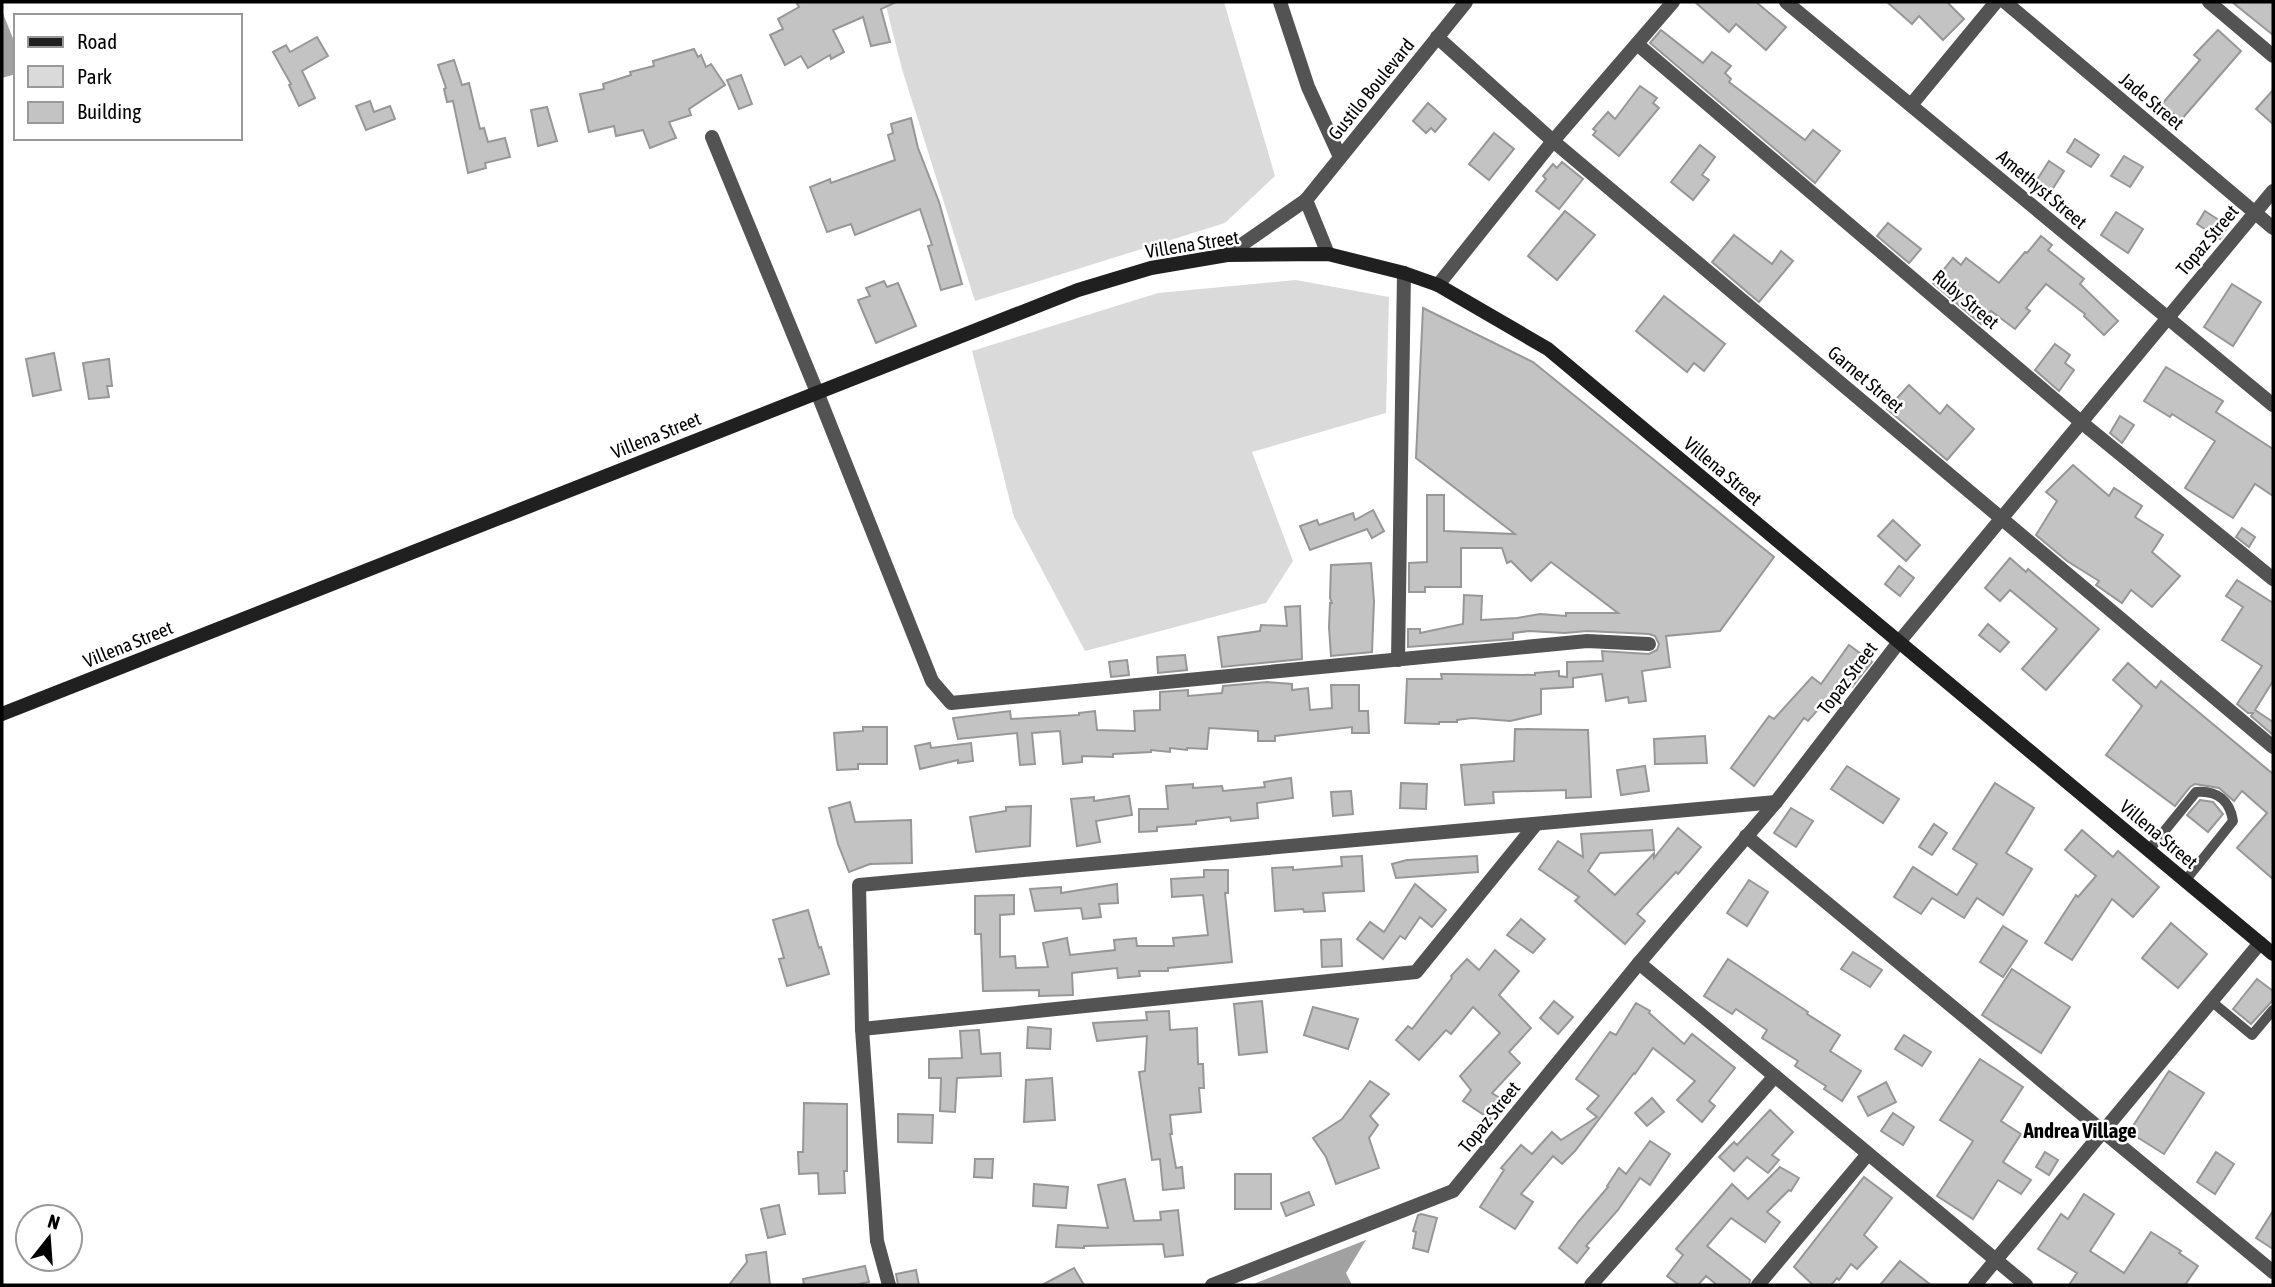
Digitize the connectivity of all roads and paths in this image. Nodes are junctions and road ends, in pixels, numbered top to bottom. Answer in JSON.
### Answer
{"nodes":[{"id":1,"x":1280,"y":2,"type":"edge"},
{"id":2,"x":1466,"y":2,"type":"edge"},
{"id":3,"x":1673,"y":2,"type":"edge"},
{"id":4,"x":1786,"y":2,"type":"edge"},
{"id":5,"x":1996,"y":2,"type":"edge"},
{"id":6,"x":2006,"y":2,"type":"edge"},
{"id":7,"x":2211,"y":3,"type":"edge"},
{"id":8,"x":1437,"y":37,"type":"junction"},
{"id":9,"x":1637,"y":44,"type":"junction"},
{"id":10,"x":2273,"y":56,"type":"edge"},
{"id":11,"x":1911,"y":105,"type":"junction"},
{"id":12,"x":712,"y":137,"type":"dead end"},
{"id":13,"x":1553,"y":141,"type":"junction"},
{"id":14,"x":1340,"y":157,"type":"junction"},
{"id":15,"x":2273,"y":191,"type":"edge"},
{"id":16,"x":1306,"y":200,"type":"junction"},
{"id":17,"x":2255,"y":213,"type":"junction"},
{"id":18,"x":2273,"y":228,"type":"edge"},
{"id":19,"x":1328,"y":254,"type":"junction"},
{"id":20,"x":1227,"y":255,"type":"junction"},
{"id":21,"x":1404,"y":273,"type":"junction"},
{"id":22,"x":1438,"y":285,"type":"junction"},
{"id":23,"x":2168,"y":318,"type":"junction"},
{"id":24,"x":817,"y":392,"type":"junction"},
{"id":25,"x":2273,"y":405,"type":"edge"},
{"id":26,"x":2081,"y":422,"type":"junction"},
{"id":27,"x":2002,"y":519,"type":"junction"},
{"id":28,"x":2273,"y":579,"type":"edge"},
{"id":29,"x":1899,"y":642,"type":"junction"},
{"id":30,"x":1648,"y":644,"type":"dead end"},
{"id":31,"x":1398,"y":660,"type":"junction"},
{"id":32,"x":2,"y":714,"type":"edge"},
{"id":33,"x":2273,"y":747,"type":"edge"},
{"id":34,"x":1776,"y":802,"type":"junction"},
{"id":35,"x":1536,"y":824,"type":"junction"},
{"id":36,"x":1746,"y":836,"type":"junction"},
{"id":37,"x":2149,"y":850,"type":"junction"},
{"id":38,"x":2185,"y":881,"type":"junction"},
{"id":39,"x":2260,"y":943,"type":"junction"},
{"id":40,"x":2273,"y":954,"type":"edge"},
{"id":41,"x":1639,"y":963,"type":"junction"},
{"id":42,"x":2211,"y":1001,"type":"junction"},
{"id":43,"x":2273,"y":1010,"type":"edge"},
{"id":44,"x":862,"y":1029,"type":"junction"},
{"id":45,"x":1775,"y":1076,"type":"junction"},
{"id":46,"x":2103,"y":1131,"type":"junction"},
{"id":47,"x":1868,"y":1154,"type":"junction"},
{"id":48,"x":1996,"y":1260,"type":"junction"},
{"id":49,"x":2273,"y":1272,"type":"edge"},
{"id":50,"x":889,"y":1285,"type":"edge"},
{"id":51,"x":1212,"y":1285,"type":"edge"},
{"id":52,"x":1591,"y":1285,"type":"edge"},
{"id":53,"x":1758,"y":1285,"type":"edge"},
{"id":54,"x":1975,"y":1285,"type":"edge"},
{"id":55,"x":2026,"y":1285,"type":"edge"}],
"edges":[{"from":1,"to":14,"type":"street"},
{"from":2,"to":8,"type":"street","name":"Gustilo Boulevard"},
{"from":3,"to":9,"type":"street"},
{"from":4,"to":11,"type":"street","name":"Amethyst Street"},
{"from":5,"to":11,"type":"street"},
{"from":6,"to":17,"type":"street","name":"Jade Street"},
{"from":7,"to":10,"type":"street"},
{"from":8,"to":13,"type":"street","name":"Garnet Street"},
{"from":8,"to":14,"type":"street","name":"Gustilo Boulevard"},
{"from":9,"to":13,"type":"street"},
{"from":9,"to":26,"type":"street","name":"Ruby Street"},
{"from":11,"to":23,"type":"street","name":"Amethyst Street"},
{"from":12,"to":24,"type":"street"},
{"from":13,"to":22,"type":"street"},
{"from":13,"to":27,"type":"street","name":"Garnet Street"},
{"from":14,"to":16,"type":"street","name":"Gustilo Boulevard"},
{"from":15,"to":17,"type":"street","name":"Topaz Street"},
{"from":16,"to":19,"type":"street"},
{"from":16,"to":20,"type":"street","name":"Gustilo Boulevard"},
{"from":17,"to":18,"type":"street","name":"Jade Street"},
{"from":17,"to":23,"type":"street","name":"Topaz Street"},
{"from":19,"to":20,"type":"main road","name":"Villena Street"},
{"from":19,"to":21,"type":"main road","name":"Villena Street"},
{"from":20,"to":24,"type":"main road","name":"Villena Street"},
{"from":21,"to":22,"type":"main road","name":"Villena Street"},
{"from":21,"to":31,"type":"street"},
{"from":22,"to":29,"type":"main road","name":"Villena Street"},
{"from":23,"to":25,"type":"street","name":"Amethyst Street"},
{"from":23,"to":26,"type":"street","name":"Topaz Street"},
{"from":24,"to":31,"type":"street"},
{"from":24,"to":32,"type":"main road","name":"Villena Street"},
{"from":26,"to":27,"type":"street","name":"Topaz Street"},
{"from":26,"to":28,"type":"street","name":"Ruby Street"},
{"from":27,"to":29,"type":"street","name":"Topaz Street"},
{"from":27,"to":33,"type":"street","name":"Garnet Street"},
{"from":29,"to":34,"type":"street","name":"Topaz Street"},
{"from":29,"to":37,"type":"main road","name":"Villena Street"},
{"from":30,"to":31,"type":"street"},
{"from":34,"to":35,"type":"street"},
{"from":34,"to":36,"type":"street","name":"Topaz Street"},
{"from":35,"to":44,"type":"street"},
{"from":35,"to":44,"type":"street"},
{"from":36,"to":41,"type":"street","name":"Topaz Street"},
{"from":36,"to":46,"type":"street"},
{"from":37,"to":38,"type":"main road","name":"Villena Street"},
{"from":37,"to":38,"type":"lane"},
{"from":38,"to":39,"type":"main road","name":"Villena Street"},
{"from":39,"to":40,"type":"main road","name":"Villena Street"},
{"from":39,"to":42,"type":"street"},
{"from":41,"to":45,"type":"street"},
{"from":41,"to":51,"type":"street","name":"Topaz Street"},
{"from":42,"to":43,"type":"lane"},
{"from":42,"to":46,"type":"street"},
{"from":44,"to":50,"type":"street"},
{"from":45,"to":47,"type":"street"},
{"from":45,"to":52,"type":"street"},
{"from":46,"to":48,"type":"street"},
{"from":46,"to":49,"type":"street"},
{"from":47,"to":48,"type":"street"},
{"from":47,"to":53,"type":"street"},
{"from":48,"to":54,"type":"street"},
{"from":48,"to":55,"type":"street"}]}
